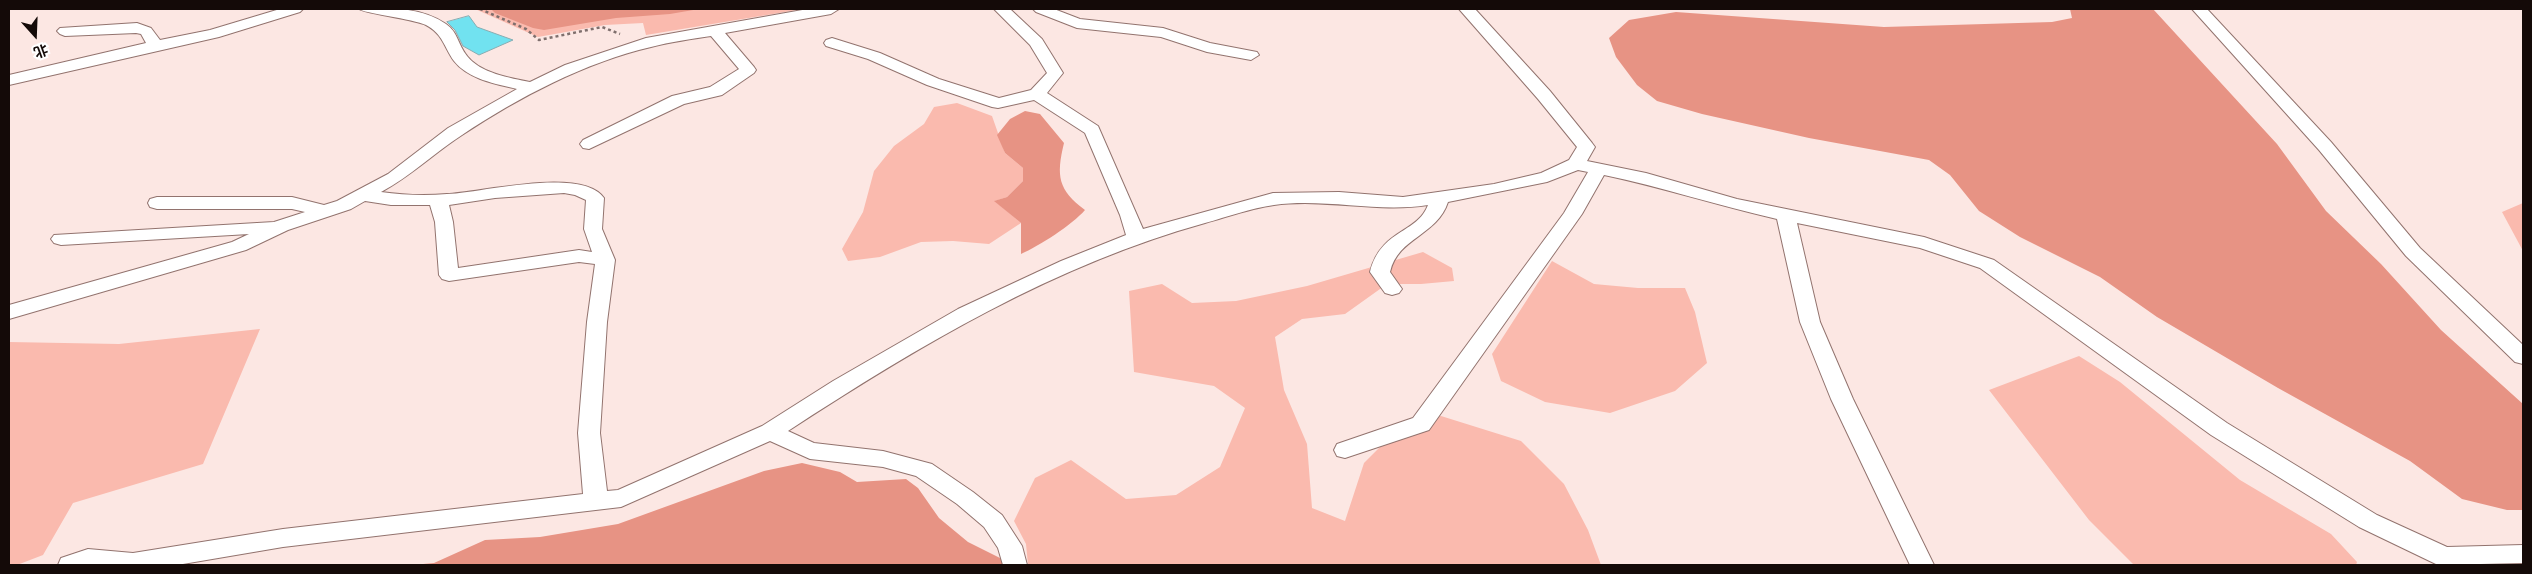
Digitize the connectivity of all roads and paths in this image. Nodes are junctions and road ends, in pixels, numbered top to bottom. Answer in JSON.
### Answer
{"nodes":[{"id":1,"x":295,"y":9,"type":"edge"},
{"id":2,"x":367,"y":9,"type":"edge"},
{"id":3,"x":480,"y":9,"type":"edge"},
{"id":4,"x":831,"y":9,"type":"edge"},
{"id":5,"x":1002,"y":9,"type":"edge"},
{"id":6,"x":1041,"y":9,"type":"edge"},
{"id":7,"x":1467,"y":9,"type":"edge"},
{"id":8,"x":2199,"y":9,"type":"edge"},
{"id":9,"x":714,"y":30,"type":"junction"},
{"id":10,"x":65,"y":31,"type":"dead end"},
{"id":11,"x":646,"y":43,"type":"junction"},
{"id":12,"x":832,"y":43,"type":"dead end"},
{"id":13,"x":157,"y":46,"type":"junction"},
{"id":14,"x":1251,"y":55,"type":"dead end"},
{"id":15,"x":9,"y":80,"type":"edge"},
{"id":16,"x":533,"y":88,"type":"junction"},
{"id":17,"x":1037,"y":94,"type":"junction"},
{"id":18,"x":589,"y":144,"type":"dead end"},
{"id":19,"x":1576,"y":164,"type":"junction"},
{"id":20,"x":1599,"y":168,"type":"junction"},
{"id":21,"x":362,"y":195,"type":"junction"},
{"id":22,"x":1440,"y":197,"type":"junction"},
{"id":23,"x":438,"y":200,"type":"junction"},
{"id":24,"x":157,"y":203,"type":"dead end"},
{"id":25,"x":324,"y":211,"type":"junction"},
{"id":26,"x":1786,"y":215,"type":"junction"},
{"id":27,"x":281,"y":226,"type":"junction"},
{"id":28,"x":1136,"y":238,"type":"junction"},
{"id":29,"x":61,"y":239,"type":"dead end"},
{"id":30,"x":605,"y":260,"type":"junction"},
{"id":31,"x":1392,"y":289,"type":"dead end"},
{"id":32,"x":9,"y":312,"type":"edge"},
{"id":33,"x":2523,"y":358,"type":"edge"},
{"id":34,"x":770,"y":432,"type":"junction"},
{"id":35,"x":1345,"y":450,"type":"dead end"},
{"id":36,"x":596,"y":501,"type":"junction"},
{"id":37,"x":2523,"y":554,"type":"edge"},
{"id":38,"x":2453,"y":561,"type":"edge"},
{"id":39,"x":132,"y":564,"type":"edge"},
{"id":40,"x":70,"y":565,"type":"edge"},
{"id":41,"x":1015,"y":565,"type":"edge"},
{"id":42,"x":1922,"y":565,"type":"edge"}],
"edges":[{"from":1,"to":13,"type":"street"},
{"from":2,"to":16,"type":"street"},
{"from":3,"to":11,"type":"path"},
{"from":4,"to":9,"type":"street"},
{"from":5,"to":17,"type":"street"},
{"from":6,"to":14,"type":"street"},
{"from":7,"to":19,"type":"street"},
{"from":8,"to":33,"type":"street"},
{"from":9,"to":11,"type":"street"},
{"from":9,"to":18,"type":"street"},
{"from":10,"to":13,"type":"street"},
{"from":11,"to":16,"type":"street"},
{"from":12,"to":17,"type":"street"},
{"from":13,"to":15,"type":"street"},
{"from":16,"to":21,"type":"street"},
{"from":17,"to":28,"type":"street"},
{"from":19,"to":20,"type":"street"},
{"from":19,"to":22,"type":"street"},
{"from":20,"to":26,"type":"street"},
{"from":20,"to":35,"type":"street"},
{"from":21,"to":23,"type":"street"},
{"from":21,"to":25,"type":"street"},
{"from":22,"to":28,"type":"street"},
{"from":22,"to":31,"type":"street"},
{"from":23,"to":30,"type":"street"},
{"from":23,"to":30,"type":"street"},
{"from":24,"to":25,"type":"street"},
{"from":25,"to":27,"type":"street"},
{"from":26,"to":38,"type":"street"},
{"from":26,"to":42,"type":"street"},
{"from":27,"to":29,"type":"street"},
{"from":27,"to":32,"type":"street"},
{"from":28,"to":34,"type":"street"},
{"from":30,"to":36,"type":"street"},
{"from":34,"to":36,"type":"street"},
{"from":34,"to":41,"type":"street"},
{"from":36,"to":39,"type":"street"},
{"from":37,"to":38,"type":"street"},
{"from":39,"to":40,"type":"street"}]}
